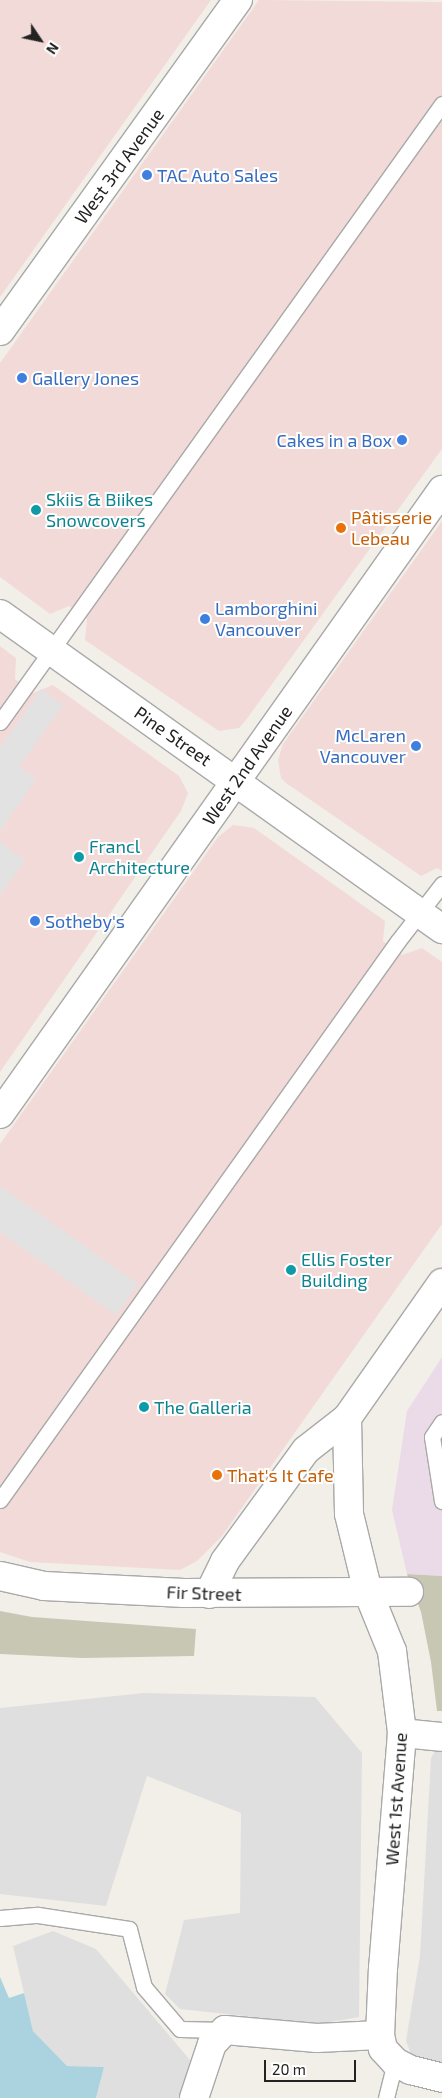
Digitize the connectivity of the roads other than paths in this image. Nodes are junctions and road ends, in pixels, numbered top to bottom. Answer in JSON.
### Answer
{"nodes":[{"id":1,"x":238,"y":0,"type":"edge"},
{"id":2,"x":442,"y":104,"type":"edge"},
{"id":3,"x":0,"y":331,"type":"edge"},
{"id":4,"x":442,"y":490,"type":"edge"},
{"id":5,"x":0,"y":614,"type":"edge"},
{"id":6,"x":52,"y":650,"type":"junction"},
{"id":7,"x":0,"y":722,"type":"edge"},
{"id":8,"x":236,"y":780,"type":"junction"},
{"id":9,"x":442,"y":884,"type":"edge"},
{"id":10,"x":419,"y":913,"type":"junction"},
{"id":11,"x":442,"y":929,"type":"edge"},
{"id":12,"x":0,"y":1114,"type":"edge"},
{"id":13,"x":442,"y":1283,"type":"edge"},
{"id":14,"x":347,"y":1418,"type":"junction"},
{"id":15,"x":442,"y":1422,"type":"edge"},
{"id":16,"x":0,"y":1500,"type":"edge"},
{"id":17,"x":442,"y":1501,"type":"edge"},
{"id":18,"x":0,"y":1576,"type":"edge"},
{"id":19,"x":368,"y":1592,"type":"junction"},
{"id":20,"x":409,"y":1592,"type":"dead end"},
{"id":21,"x":209,"y":1594,"type":"junction"},
{"id":22,"x":402,"y":1733,"type":"junction"},
{"id":23,"x":442,"y":1737,"type":"edge"},
{"id":24,"x":0,"y":1918,"type":"edge"},
{"id":25,"x":225,"y":2030,"type":"junction"},
{"id":26,"x":380,"y":2035,"type":"junction"},
{"id":27,"x":395,"y":2062,"type":"junction"},
{"id":28,"x":442,"y":2078,"type":"edge"},
{"id":29,"x":194,"y":2098,"type":"edge"},
{"id":30,"x":386,"y":2098,"type":"edge"}],
"edges":[{"from":1,"to":3,"type":"street","name":"West 3rd Avenue"},
{"from":2,"to":6,"type":"lane"},
{"from":4,"to":8,"type":"street","name":"West 2nd Avenue"},
{"from":5,"to":6,"type":"street","name":"Pine Street"},
{"from":6,"to":7,"type":"lane"},
{"from":6,"to":8,"type":"street","name":"Pine Street"},
{"from":8,"to":10,"type":"street","name":"Pine Street"},
{"from":8,"to":12,"type":"street","name":"West 2nd Avenue"},
{"from":9,"to":10,"type":"lane"},
{"from":10,"to":11,"type":"street","name":"Pine Street"},
{"from":10,"to":16,"type":"lane"},
{"from":13,"to":14,"type":"street"},
{"from":14,"to":19,"type":"street","name":"West 1st Avenue"},
{"from":14,"to":21,"type":"street"},
{"from":15,"to":17,"type":"lane"},
{"from":18,"to":21,"type":"street","name":"Fir Street"},
{"from":19,"to":20,"type":"street","name":"Fir Street"},
{"from":19,"to":21,"type":"street","name":"Fir Street"},
{"from":19,"to":22,"type":"street","name":"West 1st Avenue"},
{"from":22,"to":23,"type":"street"},
{"from":22,"to":26,"type":"street","name":"West 1st Avenue"},
{"from":24,"to":25,"type":"lane"},
{"from":25,"to":26,"type":"street"},
{"from":25,"to":29,"type":"street"},
{"from":26,"to":27,"type":"street","name":"West 1st Avenue"},
{"from":27,"to":28,"type":"street"},
{"from":27,"to":30,"type":"lane"}]}
